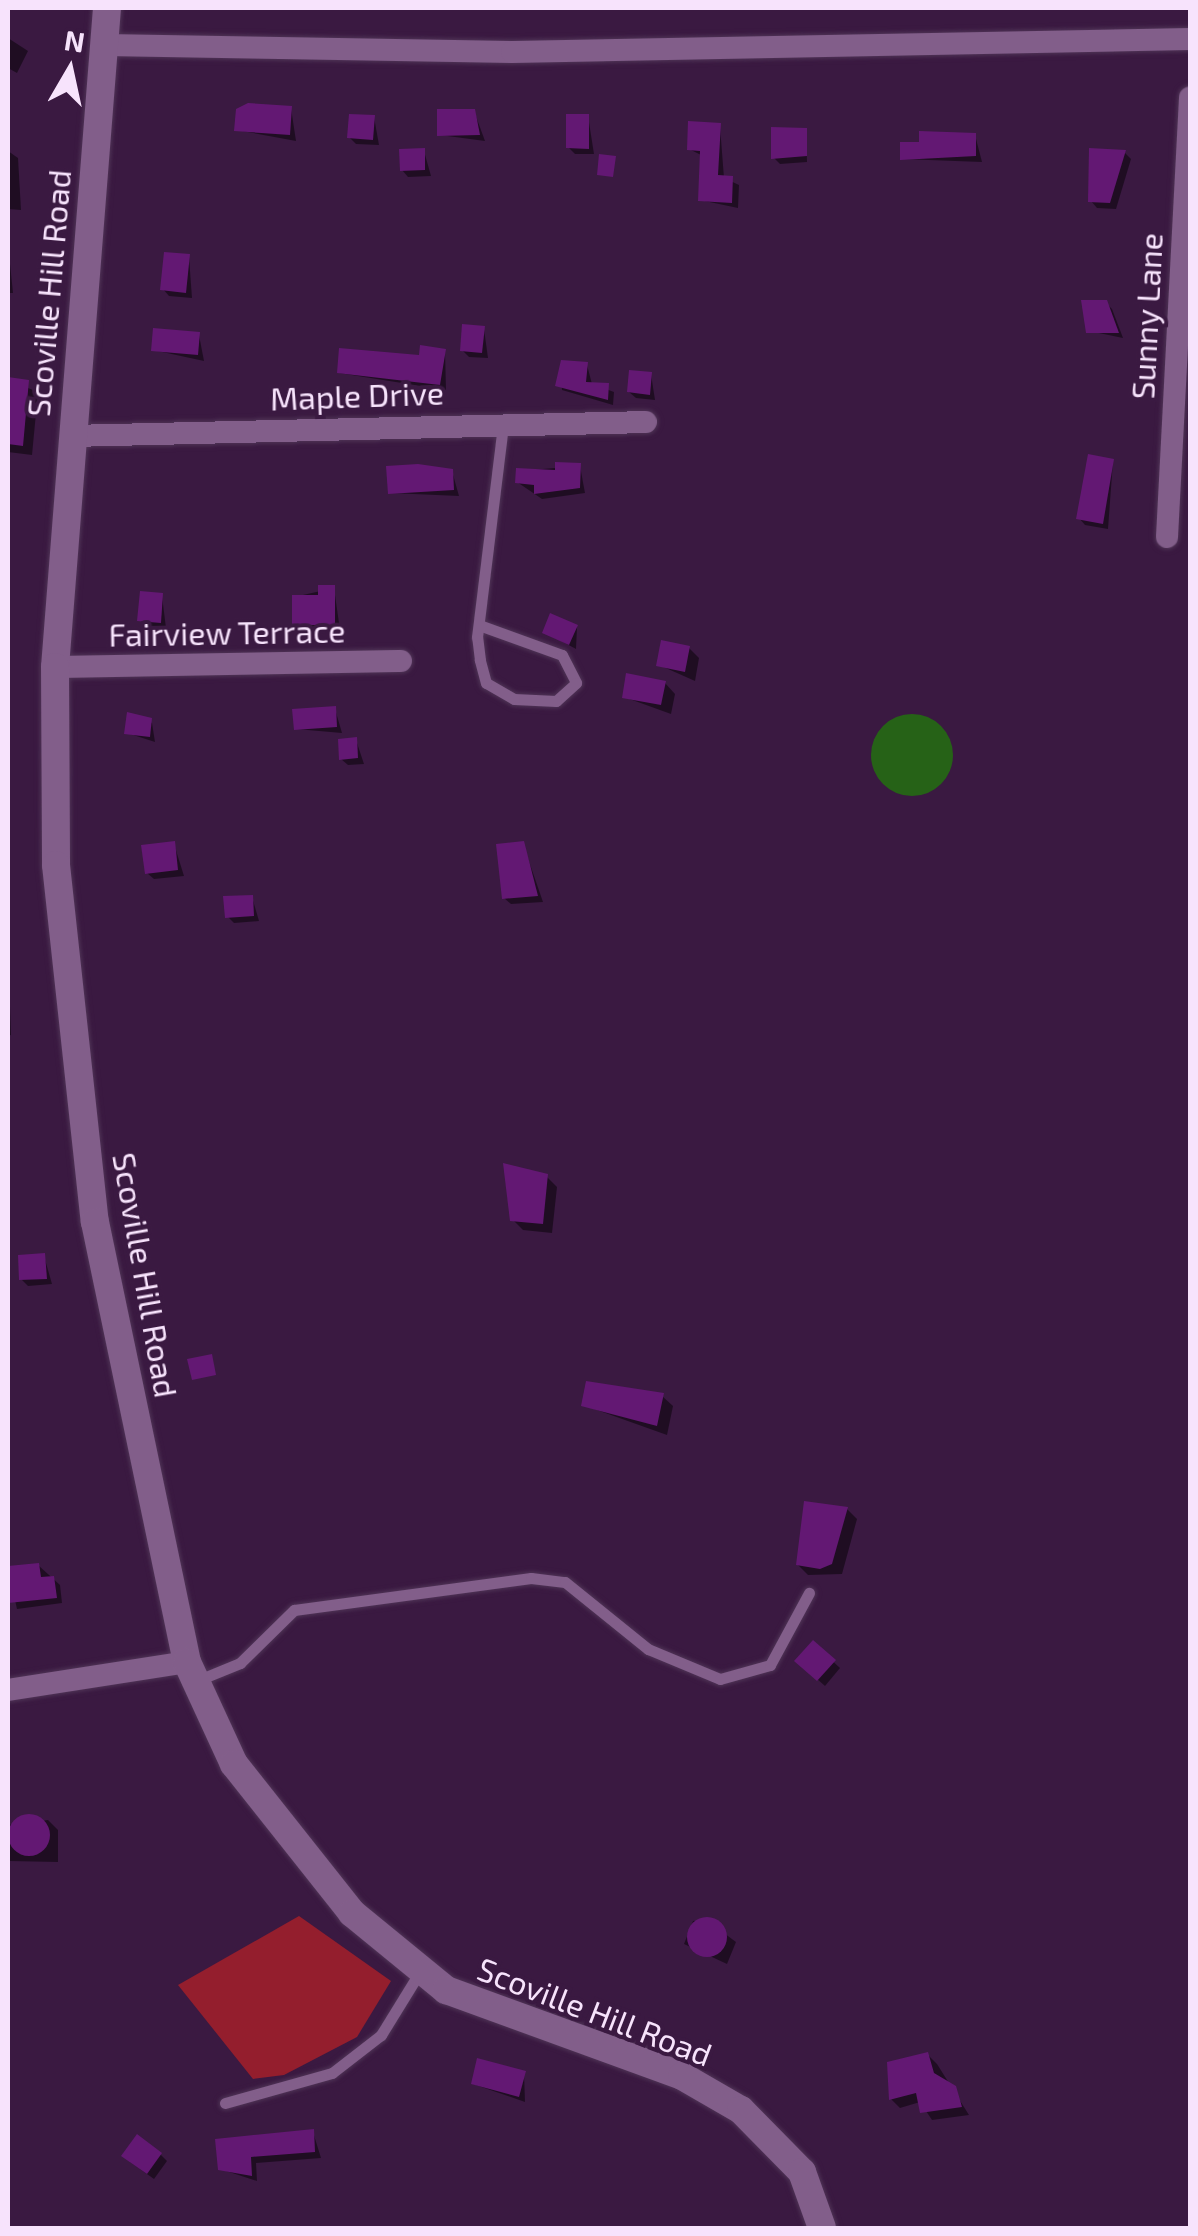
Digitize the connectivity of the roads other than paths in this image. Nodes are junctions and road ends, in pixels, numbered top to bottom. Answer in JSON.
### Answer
{"nodes":[{"id":1,"x":107,"y":8,"type":"edge"},
{"id":2,"x":1190,"y":39,"type":"edge"},
{"id":3,"x":105,"y":45,"type":"junction"},
{"id":4,"x":1190,"y":98,"type":"edge"},
{"id":5,"x":646,"y":422,"type":"dead end"},
{"id":6,"x":503,"y":424,"type":"junction"},
{"id":7,"x":70,"y":436,"type":"junction"},
{"id":8,"x":1167,"y":537,"type":"dead end"},
{"id":9,"x":479,"y":626,"type":"junction"},
{"id":10,"x":401,"y":661,"type":"dead end"},
{"id":11,"x":55,"y":667,"type":"junction"},
{"id":12,"x":809,"y":1593,"type":"dead end"},
{"id":13,"x":191,"y":1671,"type":"junction"},
{"id":14,"x":8,"y":1690,"type":"edge"},
{"id":15,"x":421,"y":1970,"type":"junction"},
{"id":16,"x":225,"y":2103,"type":"dead end"},
{"id":17,"x":822,"y":2228,"type":"edge"}],
"edges":[{"from":1,"to":3,"type":"street","name":"Scoville Hill Road"},
{"from":2,"to":3,"type":"street"},
{"from":3,"to":7,"type":"street","name":"Scoville Hill Road"},
{"from":4,"to":8,"type":"street","name":"Sunny Lane"},
{"from":5,"to":6,"type":"street","name":"Maple Drive"},
{"from":6,"to":7,"type":"street","name":"Maple Drive"},
{"from":6,"to":9,"type":"lane"},
{"from":7,"to":11,"type":"street","name":"Scoville Hill Road"},
{"from":9,"to":9,"type":"lane"},
{"from":10,"to":11,"type":"street","name":"Fairview Terrace"},
{"from":11,"to":13,"type":"street","name":"Scoville Hill Road"},
{"from":12,"to":13,"type":"lane"},
{"from":13,"to":14,"type":"street"},
{"from":13,"to":15,"type":"street","name":"Scoville Hill Road"},
{"from":15,"to":16,"type":"lane"},
{"from":15,"to":17,"type":"street","name":"Scoville Hill Road"}]}
